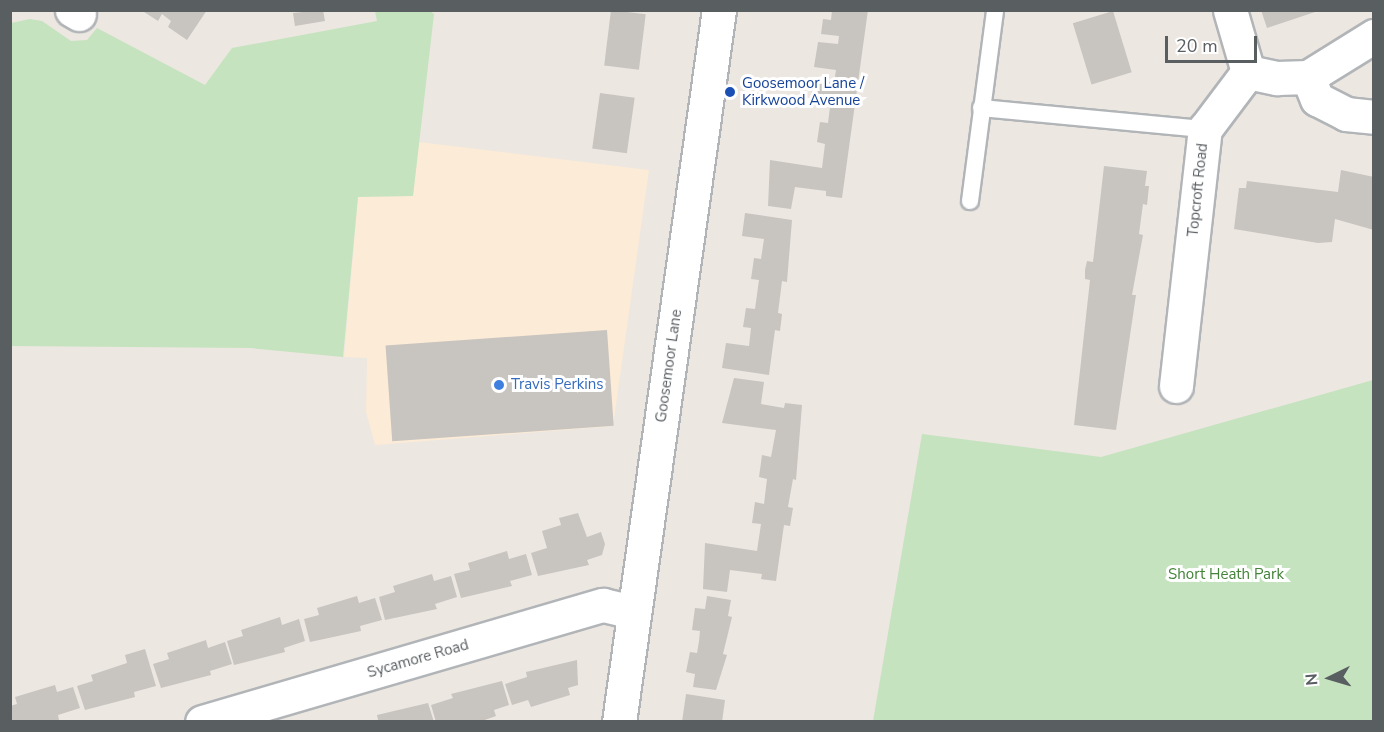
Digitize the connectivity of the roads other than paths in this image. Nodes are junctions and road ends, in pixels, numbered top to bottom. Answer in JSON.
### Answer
{"nodes":[{"id":1,"x":719,"y":10,"type":"edge"},
{"id":2,"x":995,"y":10,"type":"edge"},
{"id":3,"x":1230,"y":10,"type":"edge"},
{"id":4,"x":1374,"y":36,"type":"edge"},
{"id":5,"x":1248,"y":72,"type":"junction"},
{"id":6,"x":1308,"y":77,"type":"junction"},
{"id":7,"x":981,"y":108,"type":"junction"},
{"id":8,"x":1374,"y":117,"type":"edge"},
{"id":9,"x":1205,"y":129,"type":"junction"},
{"id":10,"x":970,"y":201,"type":"dead end"},
{"id":11,"x":1176,"y":386,"type":"dead end"},
{"id":12,"x":634,"y":612,"type":"junction"},
{"id":13,"x":202,"y":722,"type":"edge"},
{"id":14,"x":619,"y":722,"type":"edge"}],
"edges":[{"from":1,"to":12,"type":"street","name":"Goosemoor Lane"},
{"from":2,"to":7,"type":"lane"},
{"from":3,"to":5,"type":"street"},
{"from":4,"to":6,"type":"street"},
{"from":5,"to":6,"type":"street"},
{"from":5,"to":9,"type":"street","name":"Topcroft Road"},
{"from":6,"to":8,"type":"street"},
{"from":7,"to":9,"type":"lane"},
{"from":7,"to":10,"type":"lane"},
{"from":9,"to":11,"type":"street","name":"Topcroft Road"},
{"from":12,"to":13,"type":"street","name":"Sycamore Road"},
{"from":12,"to":14,"type":"street","name":"Goosemoor Lane"}]}
